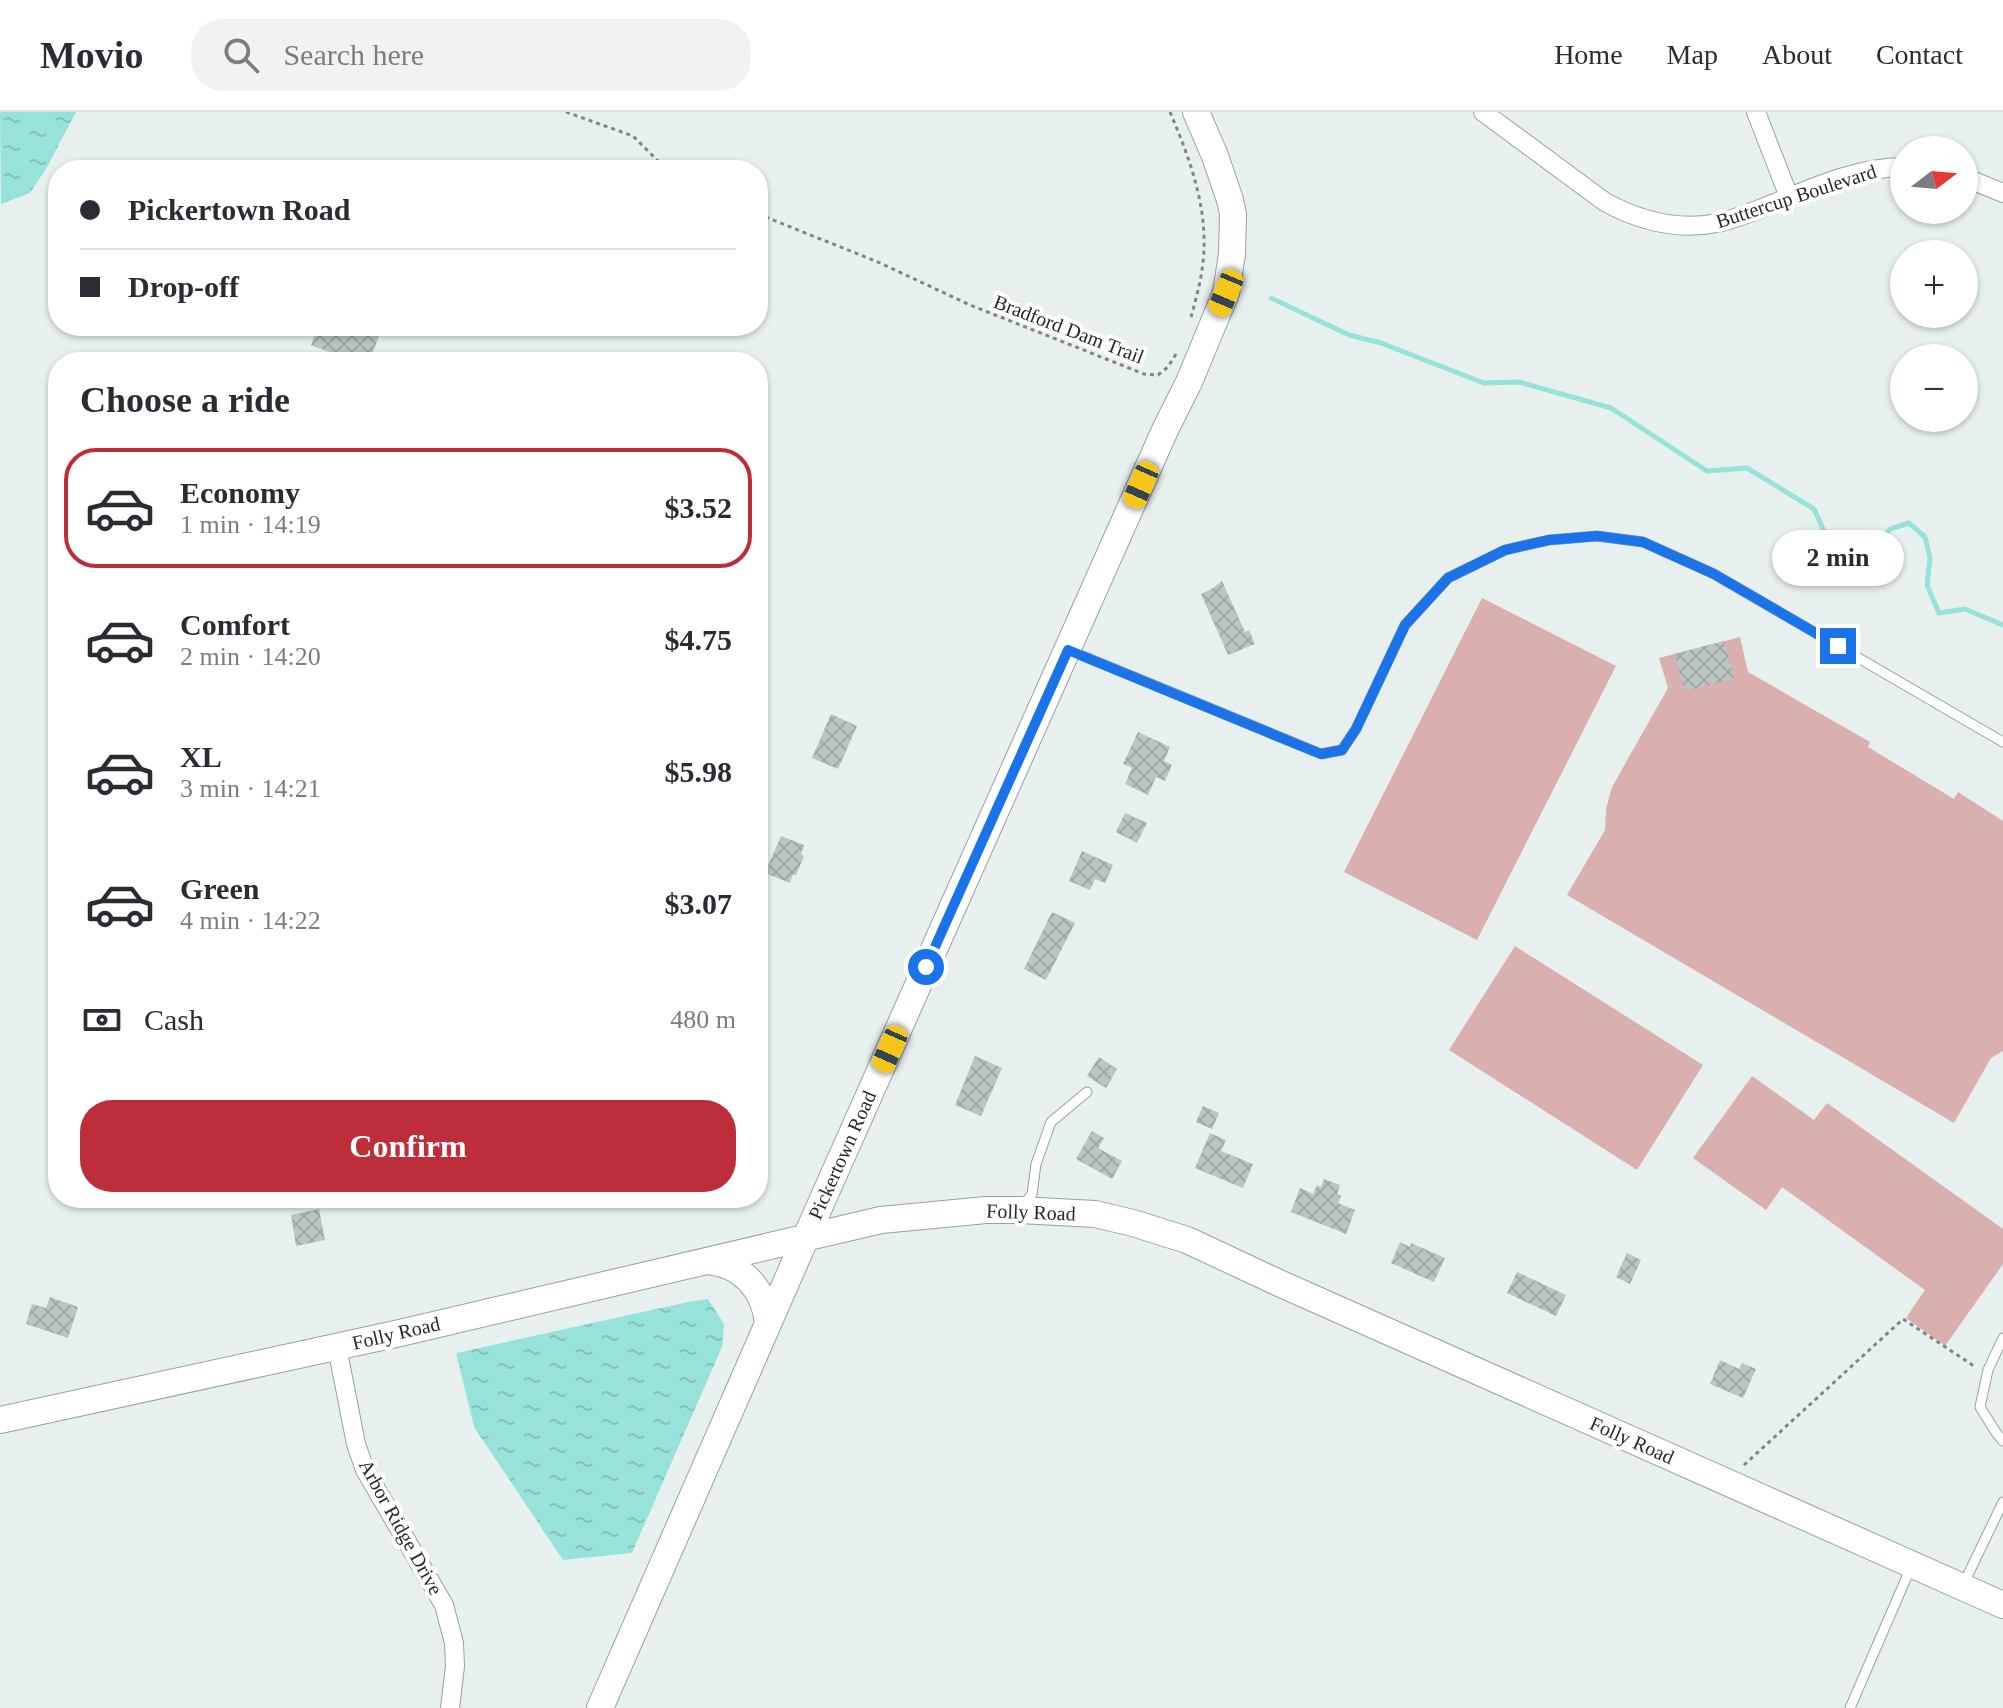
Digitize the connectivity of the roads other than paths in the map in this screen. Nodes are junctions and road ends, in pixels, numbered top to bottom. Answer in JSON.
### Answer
{"nodes":[{"id":1,"x":1196,"y":112,"type":"edge"},
{"id":2,"x":1483,"y":112,"type":"edge"},
{"id":3,"x":1756,"y":112,"type":"edge"},
{"id":4,"x":1890,"y":168,"type":"edge"},
{"id":5,"x":1978,"y":183,"type":"edge"},
{"id":6,"x":2003,"y":193,"type":"edge"},
{"id":7,"x":1789,"y":197,"type":"junction"},
{"id":8,"x":1068,"y":650,"type":"junction"},
{"id":9,"x":2003,"y":742,"type":"edge"},
{"id":10,"x":1087,"y":1092,"type":"dead end"},
{"id":11,"x":836,"y":1170,"type":"junction"},
{"id":12,"x":1020,"y":1210,"type":"junction"},
{"id":13,"x":874,"y":1221,"type":"junction"},
{"id":14,"x":806,"y":1237,"type":"junction"},
{"id":15,"x":704,"y":1261,"type":"junction"},
{"id":16,"x":768,"y":1324,"type":"junction"},
{"id":17,"x":2003,"y":1338,"type":"edge"},
{"id":18,"x":337,"y":1347,"type":"junction"},
{"id":19,"x":0,"y":1420,"type":"edge"},
{"id":20,"x":2003,"y":1441,"type":"edge"},
{"id":21,"x":2003,"y":1502,"type":"edge"},
{"id":22,"x":1912,"y":1564,"type":"junction"},
{"id":23,"x":1962,"y":1587,"type":"junction"},
{"id":24,"x":2003,"y":1605,"type":"edge"},
{"id":25,"x":450,"y":1708,"type":"edge"},
{"id":26,"x":600,"y":1708,"type":"edge"},
{"id":27,"x":1850,"y":1708,"type":"edge"}],
"edges":[{"from":1,"to":8,"type":"street","name":"Pickertown Road"},
{"from":2,"to":7,"type":"street","name":"Buttercup Boulevard"},
{"from":3,"to":7,"type":"street"},
{"from":4,"to":7,"type":"street","name":"Buttercup Boulevard"},
{"from":5,"to":6,"type":"street"},
{"from":8,"to":9,"type":"lane"},
{"from":8,"to":11,"type":"street","name":"Pickertown Road"},
{"from":10,"to":12,"type":"lane"},
{"from":11,"to":13,"type":"street"},
{"from":11,"to":14,"type":"street","name":"Pickertown Road"},
{"from":12,"to":13,"type":"street","name":"Folly Road"},
{"from":12,"to":22,"type":"street","name":"Folly Road"},
{"from":13,"to":14,"type":"street","name":"Folly Road"},
{"from":14,"to":15,"type":"street","name":"Folly Road"},
{"from":14,"to":16,"type":"street","name":"Pickertown Road"},
{"from":15,"to":16,"type":"street"},
{"from":15,"to":18,"type":"street","name":"Folly Road"},
{"from":16,"to":26,"type":"street","name":"Pickertown Road"},
{"from":17,"to":20,"type":"lane"},
{"from":18,"to":19,"type":"street","name":"Folly Road"},
{"from":18,"to":25,"type":"street","name":"Arbor Ridge Drive"},
{"from":21,"to":23,"type":"lane"},
{"from":22,"to":23,"type":"street","name":"Folly Road"},
{"from":22,"to":27,"type":"lane"},
{"from":23,"to":24,"type":"street","name":"Folly Road"}]}
